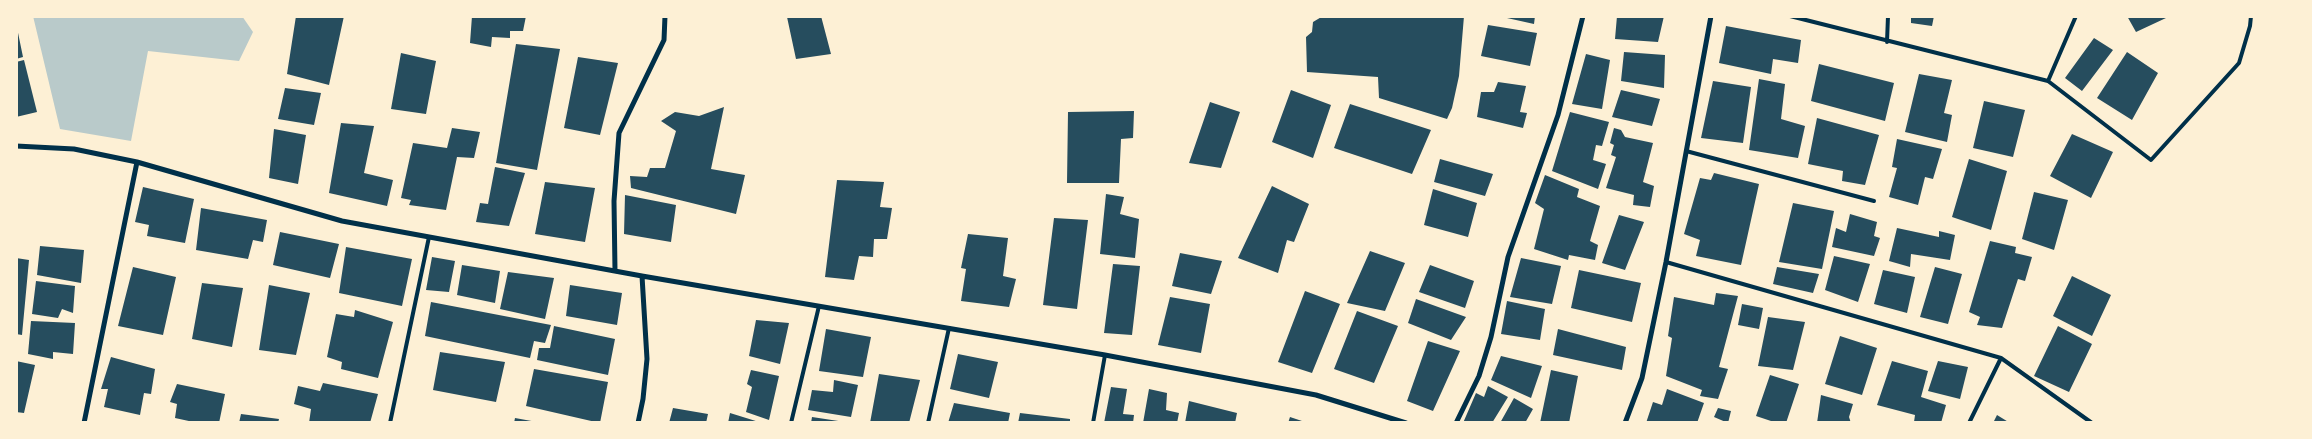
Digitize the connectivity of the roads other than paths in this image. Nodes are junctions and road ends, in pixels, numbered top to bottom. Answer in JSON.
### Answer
{"nodes":[{"id":1,"x":665,"y":16,"type":"edge"},
{"id":2,"x":1583,"y":16,"type":"edge"},
{"id":3,"x":1711,"y":16,"type":"edge"},
{"id":4,"x":1790,"y":16,"type":"edge"},
{"id":5,"x":1888,"y":16,"type":"edge"},
{"id":6,"x":2076,"y":16,"type":"edge"},
{"id":7,"x":2251,"y":16,"type":"edge"},
{"id":8,"x":1887,"y":42,"type":"junction"},
{"id":9,"x":2048,"y":81,"type":"junction"},
{"id":10,"x":16,"y":146,"type":"edge"},
{"id":11,"x":1686,"y":151,"type":"junction"},
{"id":12,"x":137,"y":162,"type":"junction"},
{"id":13,"x":1874,"y":201,"type":"dead end"},
{"id":14,"x":428,"y":237,"type":"junction"},
{"id":15,"x":1666,"y":262,"type":"junction"},
{"id":16,"x":615,"y":271,"type":"junction"},
{"id":17,"x":642,"y":276,"type":"junction"},
{"id":18,"x":819,"y":306,"type":"junction"},
{"id":19,"x":948,"y":328,"type":"junction"},
{"id":20,"x":1105,"y":355,"type":"junction"},
{"id":21,"x":2001,"y":358,"type":"junction"},
{"id":22,"x":84,"y":423,"type":"edge"},
{"id":23,"x":390,"y":423,"type":"edge"},
{"id":24,"x":638,"y":423,"type":"edge"},
{"id":25,"x":791,"y":423,"type":"edge"},
{"id":26,"x":928,"y":423,"type":"edge"},
{"id":27,"x":1093,"y":423,"type":"edge"},
{"id":28,"x":1406,"y":423,"type":"edge"},
{"id":29,"x":1456,"y":423,"type":"edge"},
{"id":30,"x":1625,"y":423,"type":"edge"},
{"id":31,"x":1969,"y":423,"type":"edge"},
{"id":32,"x":2092,"y":423,"type":"edge"}],
"edges":[{"from":1,"to":16,"type":"street"},
{"from":2,"to":29,"type":"street"},
{"from":3,"to":11,"type":"street"},
{"from":4,"to":8,"type":"lane"},
{"from":5,"to":8,"type":"lane"},
{"from":6,"to":9,"type":"lane"},
{"from":7,"to":9,"type":"lane"},
{"from":8,"to":9,"type":"lane"},
{"from":10,"to":12,"type":"street"},
{"from":11,"to":13,"type":"lane"},
{"from":11,"to":15,"type":"street"},
{"from":12,"to":14,"type":"street"},
{"from":12,"to":22,"type":"street"},
{"from":14,"to":16,"type":"street"},
{"from":14,"to":23,"type":"lane"},
{"from":15,"to":21,"type":"lane"},
{"from":15,"to":30,"type":"street"},
{"from":16,"to":17,"type":"street"},
{"from":17,"to":18,"type":"street"},
{"from":17,"to":24,"type":"street"},
{"from":18,"to":19,"type":"street"},
{"from":18,"to":25,"type":"lane"},
{"from":19,"to":20,"type":"street"},
{"from":19,"to":26,"type":"lane"},
{"from":20,"to":27,"type":"lane"},
{"from":20,"to":28,"type":"street"},
{"from":21,"to":31,"type":"lane"},
{"from":21,"to":32,"type":"lane"}]}
